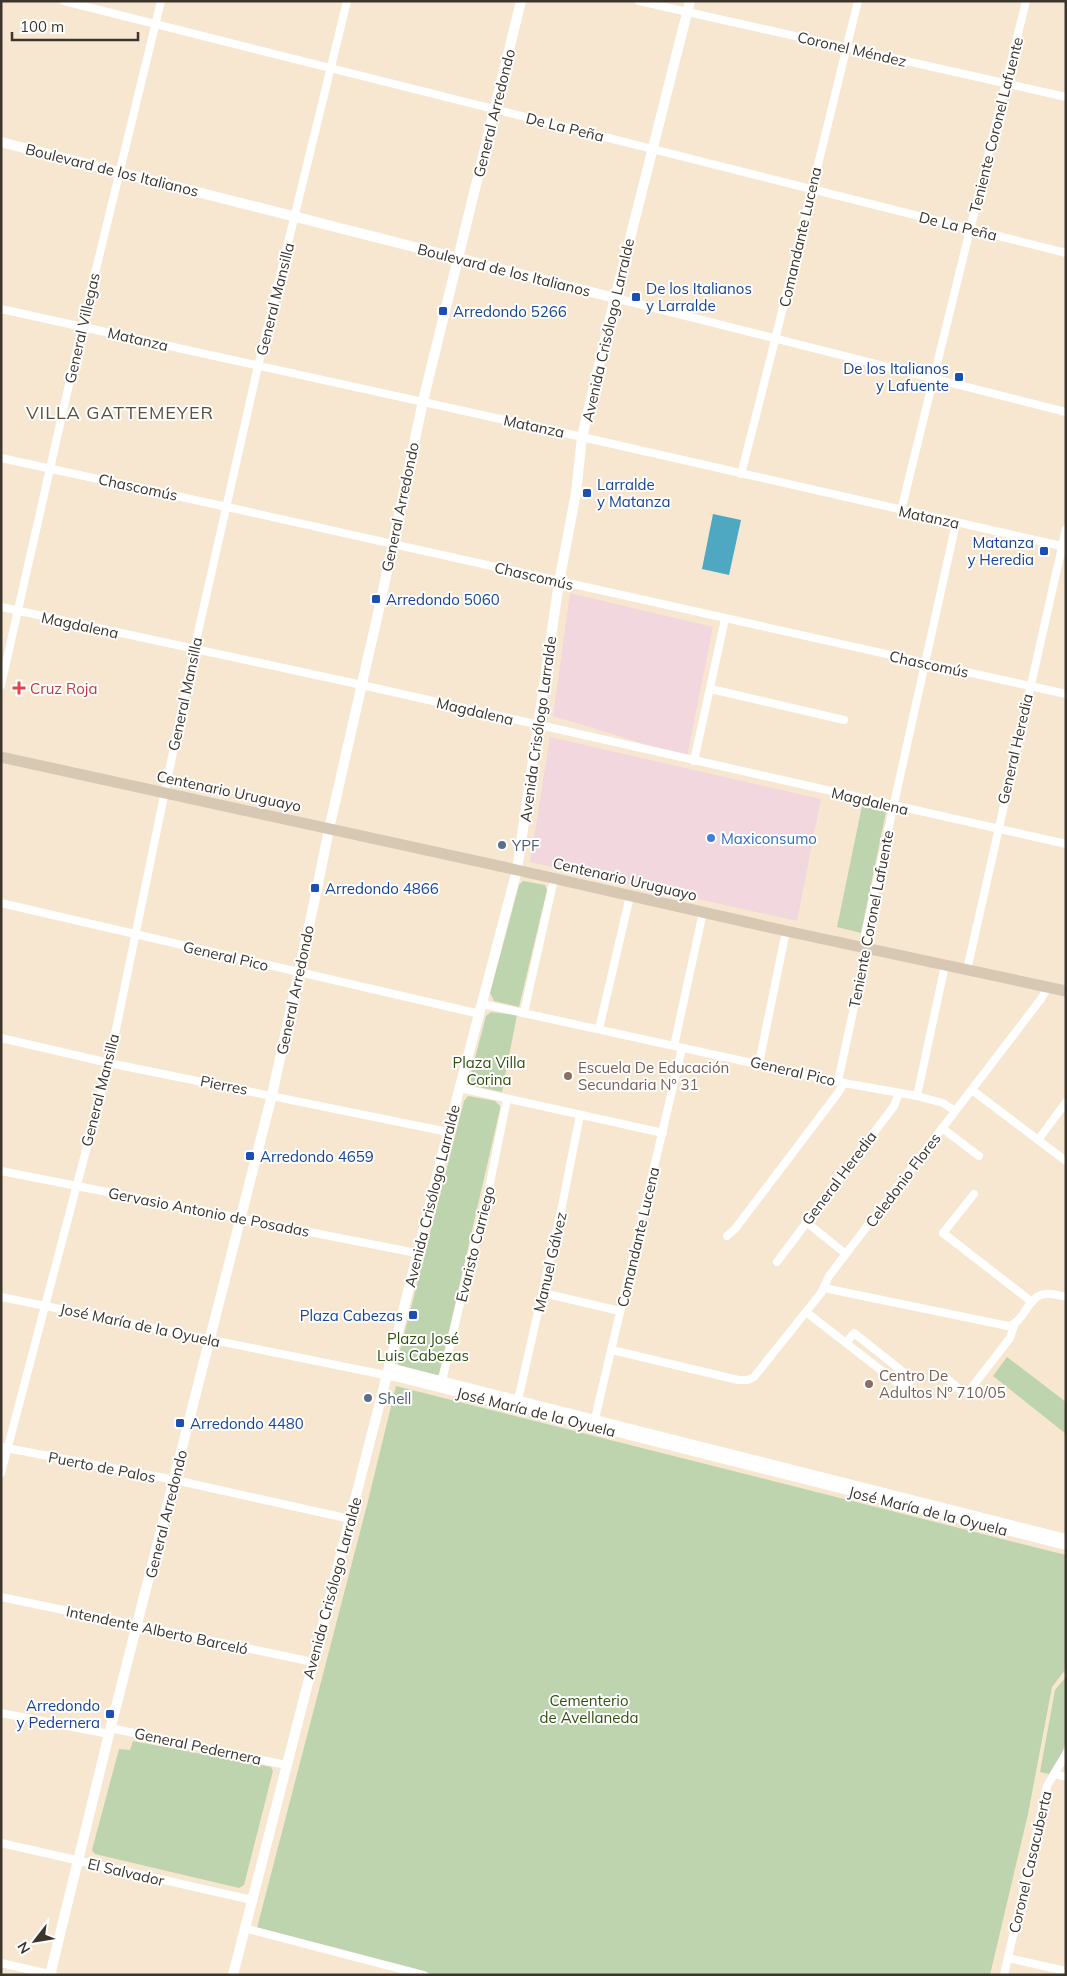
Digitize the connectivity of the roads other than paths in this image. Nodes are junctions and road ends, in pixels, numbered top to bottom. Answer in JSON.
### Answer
{"nodes":[{"id":1,"x":64,"y":1,"type":"edge"},
{"id":2,"x":161,"y":1,"type":"edge"},
{"id":3,"x":347,"y":1,"type":"edge"},
{"id":4,"x":521,"y":1,"type":"edge"},
{"id":5,"x":638,"y":1,"type":"edge"},
{"id":6,"x":858,"y":1,"type":"edge"},
{"id":7,"x":1026,"y":1,"type":"edge"},
{"id":8,"x":689,"y":6,"type":"edge"},
{"id":9,"x":155,"y":24,"type":"junction"},
{"id":10,"x":847,"y":47,"type":"junction"},
{"id":11,"x":330,"y":69,"type":"junction"},
{"id":12,"x":1006,"y":83,"type":"junction"},
{"id":13,"x":1066,"y":97,"type":"edge"},
{"id":14,"x":495,"y":110,"type":"junction"},
{"id":15,"x":1,"y":142,"type":"edge"},
{"id":16,"x":652,"y":149,"type":"junction"},
{"id":17,"x":118,"y":172,"type":"junction"},
{"id":18,"x":811,"y":190,"type":"junction"},
{"id":19,"x":295,"y":216,"type":"junction"},
{"id":20,"x":970,"y":230,"type":"junction"},
{"id":21,"x":1066,"y":253,"type":"edge"},
{"id":22,"x":458,"y":258,"type":"junction"},
{"id":23,"x":614,"y":298,"type":"junction"},
{"id":24,"x":1,"y":309,"type":"edge"},
{"id":25,"x":82,"y":327,"type":"junction"},
{"id":26,"x":776,"y":339,"type":"junction"},
{"id":27,"x":258,"y":366,"type":"junction"},
{"id":28,"x":934,"y":378,"type":"junction"},
{"id":29,"x":423,"y":401,"type":"junction"},
{"id":30,"x":1066,"y":412,"type":"edge"},
{"id":31,"x":582,"y":436,"type":"junction"},
{"id":32,"x":1,"y":458,"type":"edge"},
{"id":33,"x":50,"y":468,"type":"junction"},
{"id":34,"x":741,"y":474,"type":"junction"},
{"id":35,"x":227,"y":507,"type":"junction"},
{"id":36,"x":901,"y":511,"type":"junction"},
{"id":37,"x":956,"y":523,"type":"junction"},
{"id":38,"x":1066,"y":529,"type":"edge"},
{"id":39,"x":392,"y":544,"type":"junction"},
{"id":40,"x":1064,"y":546,"type":"edge"},
{"id":41,"x":560,"y":582,"type":"junction"},
{"id":42,"x":1,"y":607,"type":"edge"},
{"id":43,"x":17,"y":611,"type":"junction"},
{"id":44,"x":725,"y":619,"type":"junction"},
{"id":45,"x":194,"y":650,"type":"junction"},
{"id":46,"x":925,"y":663,"type":"junction"},
{"id":47,"x":1,"y":685,"type":"edge"},
{"id":48,"x":362,"y":685,"type":"junction"},
{"id":49,"x":1030,"y":686,"type":"junction"},
{"id":50,"x":711,"y":689,"type":"junction"},
{"id":51,"x":1066,"y":694,"type":"edge"},
{"id":52,"x":844,"y":720,"type":"dead end"},
{"id":53,"x":538,"y":726,"type":"junction"},
{"id":54,"x":1,"y":757,"type":"edge"},
{"id":55,"x":694,"y":761,"type":"junction"},
{"id":56,"x":164,"y":792,"type":"junction"},
{"id":57,"x":893,"y":806,"type":"junction"},
{"id":58,"x":329,"y":828,"type":"junction"},
{"id":59,"x":997,"y":829,"type":"junction"},
{"id":60,"x":1066,"y":844,"type":"edge"},
{"id":61,"x":517,"y":870,"type":"junction"},
{"id":62,"x":554,"y":879,"type":"junction"},
{"id":63,"x":630,"y":896,"type":"junction"},
{"id":64,"x":1,"y":903,"type":"edge"},
{"id":65,"x":703,"y":912,"type":"junction"},
{"id":66,"x":786,"y":931,"type":"junction"},
{"id":67,"x":135,"y":934,"type":"junction"},
{"id":68,"x":864,"y":947,"type":"junction"},
{"id":69,"x":945,"y":965,"type":"junction"},
{"id":70,"x":967,"y":970,"type":"junction"},
{"id":71,"x":299,"y":973,"type":"junction"},
{"id":72,"x":1048,"y":987,"type":"junction"},
{"id":73,"x":1066,"y":991,"type":"edge"},
{"id":74,"x":481,"y":1009,"type":"junction"},
{"id":75,"x":524,"y":1012,"type":"junction"},
{"id":76,"x":599,"y":1029,"type":"junction"},
{"id":77,"x":1,"y":1038,"type":"edge"},
{"id":78,"x":674,"y":1046,"type":"junction"},
{"id":79,"x":682,"y":1048,"type":"junction"},
{"id":80,"x":109,"y":1062,"type":"junction"},
{"id":81,"x":759,"y":1063,"type":"junction"},
{"id":82,"x":841,"y":1082,"type":"junction"},
{"id":83,"x":460,"y":1088,"type":"junction"},
{"id":84,"x":972,"y":1090,"type":"junction"},
{"id":85,"x":899,"y":1093,"type":"junction"},
{"id":86,"x":272,"y":1095,"type":"junction"},
{"id":87,"x":917,"y":1096,"type":"junction"},
{"id":88,"x":507,"y":1099,"type":"junction"},
{"id":89,"x":1066,"y":1102,"type":"edge"},
{"id":90,"x":955,"y":1111,"type":"junction"},
{"id":91,"x":580,"y":1115,"type":"junction"},
{"id":92,"x":942,"y":1128,"type":"junction"},
{"id":93,"x":448,"y":1132,"type":"junction"},
{"id":94,"x":663,"y":1133,"type":"junction"},
{"id":95,"x":1038,"y":1140,"type":"junction"},
{"id":96,"x":979,"y":1156,"type":"dead end"},
{"id":97,"x":1066,"y":1162,"type":"edge"},
{"id":98,"x":1,"y":1172,"type":"edge"},
{"id":99,"x":76,"y":1186,"type":"junction"},
{"id":100,"x":974,"y":1194,"type":"dead end"},
{"id":101,"x":242,"y":1219,"type":"junction"},
{"id":102,"x":806,"y":1222,"type":"junction"},
{"id":103,"x":727,"y":1236,"type":"dead end"},
{"id":104,"x":416,"y":1254,"type":"junction"},
{"id":105,"x":846,"y":1254,"type":"junction"},
{"id":106,"x":777,"y":1262,"type":"dead end"},
{"id":107,"x":824,"y":1288,"type":"junction"},
{"id":108,"x":543,"y":1293,"type":"junction"},
{"id":109,"x":1,"y":1296,"type":"edge"},
{"id":110,"x":1066,"y":1297,"type":"edge"},
{"id":111,"x":1032,"y":1302,"type":"junction"},
{"id":112,"x":44,"y":1305,"type":"junction"},
{"id":113,"x":620,"y":1312,"type":"junction"},
{"id":114,"x":806,"y":1312,"type":"junction"},
{"id":115,"x":1015,"y":1323,"type":"junction"},
{"id":116,"x":210,"y":1339,"type":"junction"},
{"id":117,"x":846,"y":1343,"type":"junction"},
{"id":118,"x":612,"y":1350,"type":"junction"},
{"id":119,"x":388,"y":1371,"type":"junction"},
{"id":120,"x":945,"y":1377,"type":"dead end"},
{"id":121,"x":441,"y":1385,"type":"junction"},
{"id":122,"x":517,"y":1404,"type":"junction"},
{"id":123,"x":594,"y":1423,"type":"junction"},
{"id":124,"x":4,"y":1448,"type":"edge"},
{"id":125,"x":1,"y":1473,"type":"edge"},
{"id":126,"x":175,"y":1480,"type":"junction"},
{"id":127,"x":350,"y":1519,"type":"junction"},
{"id":128,"x":1066,"y":1538,"type":"edge"},
{"id":129,"x":1066,"y":1546,"type":"edge"},
{"id":130,"x":1,"y":1597,"type":"edge"},
{"id":131,"x":138,"y":1626,"type":"junction"},
{"id":132,"x":313,"y":1662,"type":"junction"},
{"id":133,"x":1,"y":1712,"type":"edge"},
{"id":134,"x":109,"y":1731,"type":"junction"},
{"id":135,"x":1066,"y":1754,"type":"edge"},
{"id":136,"x":286,"y":1765,"type":"junction"},
{"id":137,"x":1055,"y":1774,"type":"junction"},
{"id":138,"x":1066,"y":1777,"type":"edge"},
{"id":139,"x":1,"y":1843,"type":"edge"},
{"id":140,"x":77,"y":1860,"type":"junction"},
{"id":141,"x":252,"y":1900,"type":"junction"},
{"id":142,"x":244,"y":1928,"type":"junction"},
{"id":143,"x":1008,"y":1958,"type":"junction"},
{"id":144,"x":1,"y":1963,"type":"edge"},
{"id":145,"x":389,"y":1966,"type":"junction"},
{"id":146,"x":1066,"y":1971,"type":"edge"},
{"id":147,"x":51,"y":1974,"type":"edge"},
{"id":148,"x":233,"y":1975,"type":"edge"},
{"id":149,"x":386,"y":1975,"type":"edge"},
{"id":150,"x":424,"y":1975,"type":"edge"},
{"id":151,"x":1004,"y":1975,"type":"edge"}],
"edges":[{"from":1,"to":9,"type":"street","name":"De La Peña"},
{"from":2,"to":9,"type":"street","name":"General Villegas"},
{"from":3,"to":11,"type":"street","name":"General Mansilla"},
{"from":4,"to":14,"type":"street","name":"General Arredondo"},
{"from":5,"to":8,"type":"street","name":"Coronel Méndez"},
{"from":6,"to":10,"type":"street","name":"Comandante Lucena"},
{"from":7,"to":12,"type":"street","name":"Teniente Coronel Lafuente"},
{"from":8,"to":10,"type":"street","name":"Coronel Méndez"},
{"from":8,"to":16,"type":"street","name":"Avenida Crisólogo Larralde"},
{"from":9,"to":11,"type":"street","name":"De La Peña"},
{"from":9,"to":17,"type":"street","name":"General Villegas"},
{"from":10,"to":12,"type":"street","name":"Coronel Méndez"},
{"from":10,"to":18,"type":"street","name":"Comandante Lucena"},
{"from":11,"to":14,"type":"street","name":"De La Peña"},
{"from":11,"to":19,"type":"street","name":"General Mansilla"},
{"from":12,"to":13,"type":"street","name":"Coronel Méndez"},
{"from":12,"to":20,"type":"street","name":"Teniente Coronel Lafuente"},
{"from":14,"to":16,"type":"street","name":"De La Peña"},
{"from":14,"to":22,"type":"street","name":"General Arredondo"},
{"from":15,"to":17,"type":"street","name":"Boulevard de los Italianos"},
{"from":16,"to":18,"type":"street","name":"De La Peña"},
{"from":16,"to":23,"type":"street","name":"Avenida Crisólogo Larralde"},
{"from":17,"to":19,"type":"street","name":"Boulevard de los Italianos"},
{"from":17,"to":25,"type":"street","name":"General Villegas"},
{"from":18,"to":20,"type":"street","name":"De La Peña"},
{"from":18,"to":26,"type":"street","name":"Comandante Lucena"},
{"from":19,"to":22,"type":"street","name":"Boulevard de los Italianos"},
{"from":19,"to":27,"type":"street","name":"General Mansilla"},
{"from":20,"to":21,"type":"street","name":"De La Peña"},
{"from":20,"to":28,"type":"street","name":"Teniente Coronel Lafuente"},
{"from":22,"to":23,"type":"street","name":"Boulevard de los Italianos"},
{"from":22,"to":29,"type":"street","name":"General Arredondo"},
{"from":23,"to":26,"type":"street","name":"Boulevard de los Italianos"},
{"from":23,"to":31,"type":"street","name":"Avenida Crisólogo Larralde"},
{"from":24,"to":25,"type":"street","name":"Matanza"},
{"from":25,"to":27,"type":"street","name":"Matanza"},
{"from":25,"to":33,"type":"street","name":"General Villegas"},
{"from":26,"to":28,"type":"street","name":"Boulevard de los Italianos"},
{"from":26,"to":34,"type":"street","name":"Comandante Lucena"},
{"from":27,"to":29,"type":"street","name":"Matanza"},
{"from":27,"to":35,"type":"street","name":"General Mansilla"},
{"from":28,"to":30,"type":"street","name":"Boulevard de los Italianos"},
{"from":28,"to":36,"type":"street","name":"Teniente Coronel Lafuente"},
{"from":29,"to":31,"type":"street","name":"Matanza"},
{"from":29,"to":39,"type":"street","name":"General Arredondo"},
{"from":31,"to":34,"type":"street","name":"Matanza"},
{"from":31,"to":41,"type":"street","name":"Avenida Crisólogo Larralde"},
{"from":32,"to":33,"type":"street","name":"Chascomús"},
{"from":33,"to":35,"type":"street","name":"Chascomús"},
{"from":33,"to":43,"type":"street","name":"General Villegas"},
{"from":34,"to":36,"type":"street","name":"Matanza"},
{"from":35,"to":39,"type":"street","name":"Chascomús"},
{"from":35,"to":45,"type":"street","name":"General Mansilla"},
{"from":36,"to":37,"type":"street","name":"Matanza"},
{"from":37,"to":40,"type":"street","name":"Matanza"},
{"from":37,"to":46,"type":"street","name":"Teniente Coronel Lafuente"},
{"from":38,"to":40,"type":"street","name":"General Heredia"},
{"from":39,"to":41,"type":"street","name":"Chascomús"},
{"from":39,"to":48,"type":"street","name":"General Arredondo"},
{"from":40,"to":49,"type":"street","name":"General Heredia"},
{"from":41,"to":44,"type":"street","name":"Chascomús"},
{"from":41,"to":53,"type":"street","name":"Avenida Crisólogo Larralde"},
{"from":42,"to":43,"type":"street","name":"Magdalena"},
{"from":43,"to":45,"type":"street","name":"Magdalena"},
{"from":43,"to":47,"type":"street","name":"General Villegas"},
{"from":44,"to":46,"type":"street","name":"Chascomús"},
{"from":44,"to":50,"type":"street"},
{"from":45,"to":48,"type":"street","name":"Magdalena"},
{"from":45,"to":56,"type":"street","name":"General Mansilla"},
{"from":46,"to":49,"type":"street","name":"Chascomús"},
{"from":46,"to":57,"type":"street","name":"Teniente Coronel Lafuente"},
{"from":48,"to":53,"type":"street","name":"Magdalena"},
{"from":48,"to":58,"type":"street","name":"General Arredondo"},
{"from":49,"to":51,"type":"street","name":"Chascomús"},
{"from":49,"to":59,"type":"street","name":"General Heredia"},
{"from":50,"to":52,"type":"street"},
{"from":50,"to":55,"type":"street"},
{"from":53,"to":55,"type":"street","name":"Magdalena"},
{"from":53,"to":61,"type":"street","name":"Avenida Crisólogo Larralde"},
{"from":54,"to":56,"type":"main road","name":"Centenario Uruguayo"},
{"from":55,"to":57,"type":"street","name":"Magdalena"},
{"from":56,"to":58,"type":"main road","name":"Centenario Uruguayo"},
{"from":56,"to":67,"type":"street","name":"General Mansilla"},
{"from":57,"to":59,"type":"street","name":"Magdalena"},
{"from":57,"to":68,"type":"street","name":"Teniente Coronel Lafuente"},
{"from":58,"to":61,"type":"main road","name":"Centenario Uruguayo"},
{"from":58,"to":71,"type":"street","name":"General Arredondo"},
{"from":59,"to":60,"type":"street","name":"Magdalena"},
{"from":59,"to":70,"type":"street","name":"General Heredia"},
{"from":61,"to":62,"type":"main road","name":"Centenario Uruguayo"},
{"from":61,"to":74,"type":"street","name":"Avenida Crisólogo Larralde"},
{"from":62,"to":63,"type":"main road","name":"Centenario Uruguayo"},
{"from":62,"to":75,"type":"street"},
{"from":63,"to":65,"type":"main road","name":"Centenario Uruguayo"},
{"from":63,"to":76,"type":"street"},
{"from":64,"to":67,"type":"street","name":"General Pico"},
{"from":65,"to":66,"type":"main road","name":"Centenario Uruguayo"},
{"from":65,"to":78,"type":"street"},
{"from":66,"to":68,"type":"main road","name":"Centenario Uruguayo"},
{"from":66,"to":81,"type":"street"},
{"from":67,"to":71,"type":"street","name":"General Pico"},
{"from":67,"to":80,"type":"street","name":"General Mansilla"},
{"from":68,"to":69,"type":"main road","name":"Centenario Uruguayo"},
{"from":68,"to":82,"type":"street","name":"Teniente Coronel Lafuente"},
{"from":69,"to":70,"type":"main road","name":"Centenario Uruguayo"},
{"from":69,"to":87,"type":"street"},
{"from":70,"to":72,"type":"main road","name":"Centenario Uruguayo"},
{"from":71,"to":74,"type":"street","name":"General Pico"},
{"from":71,"to":86,"type":"street","name":"General Arredondo"},
{"from":72,"to":73,"type":"main road","name":"Centenario Uruguayo"},
{"from":72,"to":84,"type":"street","name":"Celedonio Flores"},
{"from":74,"to":75,"type":"street","name":"General Pico"},
{"from":74,"to":83,"type":"street","name":"Avenida Crisólogo Larralde"},
{"from":75,"to":76,"type":"street","name":"General Pico"},
{"from":76,"to":78,"type":"street","name":"General Pico"},
{"from":77,"to":80,"type":"street","name":"Pierres"},
{"from":78,"to":79,"type":"street","name":"General Pico"},
{"from":79,"to":81,"type":"street","name":"General Pico"},
{"from":79,"to":94,"type":"street","name":"Comandante Lucena"},
{"from":80,"to":86,"type":"street","name":"Pierres"},
{"from":80,"to":99,"type":"street","name":"General Mansilla"},
{"from":81,"to":82,"type":"street","name":"General Pico"},
{"from":82,"to":85,"type":"street","name":"General Pico"},
{"from":82,"to":103,"type":"street","name":"Teniente Coronel Lafuente"},
{"from":83,"to":88,"type":"street"},
{"from":83,"to":93,"type":"street","name":"Avenida Crisólogo Larralde"},
{"from":84,"to":90,"type":"street","name":"Celedonio Flores"},
{"from":84,"to":95,"type":"street"},
{"from":85,"to":87,"type":"street","name":"General Pico"},
{"from":85,"to":102,"type":"street","name":"General Heredia"},
{"from":86,"to":93,"type":"street","name":"Pierres"},
{"from":86,"to":101,"type":"street","name":"General Arredondo"},
{"from":87,"to":90,"type":"street","name":"General Pico"},
{"from":88,"to":91,"type":"street"},
{"from":88,"to":121,"type":"street","name":"Evaristo Carriego"},
{"from":89,"to":95,"type":"street"},
{"from":90,"to":92,"type":"street","name":"Celedonio Flores"},
{"from":91,"to":94,"type":"street"},
{"from":91,"to":108,"type":"street","name":"Manuel Gálvez"},
{"from":92,"to":96,"type":"street"},
{"from":92,"to":105,"type":"street","name":"Celedonio Flores"},
{"from":93,"to":104,"type":"street","name":"Avenida Crisólogo Larralde"},
{"from":94,"to":113,"type":"street","name":"Comandante Lucena"},
{"from":95,"to":97,"type":"street"},
{"from":98,"to":99,"type":"street","name":"Gervasio Antonio de Posadas"},
{"from":99,"to":101,"type":"street","name":"Gervasio Antonio de Posadas"},
{"from":99,"to":112,"type":"street","name":"General Mansilla"},
{"from":100,"to":111,"type":"street"},
{"from":101,"to":104,"type":"street","name":"Gervasio Antonio de Posadas"},
{"from":101,"to":116,"type":"street","name":"General Arredondo"},
{"from":102,"to":105,"type":"street"},
{"from":102,"to":106,"type":"street","name":"General Heredia"},
{"from":104,"to":119,"type":"street","name":"Avenida Crisólogo Larralde"},
{"from":105,"to":107,"type":"street","name":"Celedonio Flores"},
{"from":107,"to":114,"type":"street","name":"Celedonio Flores"},
{"from":107,"to":115,"type":"street"},
{"from":108,"to":113,"type":"street"},
{"from":108,"to":122,"type":"street","name":"Manuel Gálvez"},
{"from":109,"to":112,"type":"street","name":"José María de la Oyuela"},
{"from":110,"to":111,"type":"street"},
{"from":111,"to":115,"type":"street"},
{"from":112,"to":116,"type":"street","name":"José María de la Oyuela"},
{"from":112,"to":124,"type":"street","name":"General Mansilla"},
{"from":113,"to":118,"type":"street","name":"Comandante Lucena"},
{"from":114,"to":117,"type":"street"},
{"from":114,"to":118,"type":"street","name":"Celedonio Flores"},
{"from":115,"to":120,"type":"street"},
{"from":116,"to":119,"type":"street","name":"José María de la Oyuela"},
{"from":116,"to":126,"type":"street","name":"General Arredondo"},
{"from":117,"to":117,"type":"street"},
{"from":118,"to":123,"type":"street","name":"Comandante Lucena"},
{"from":119,"to":121,"type":"street","name":"José María de la Oyuela"},
{"from":119,"to":127,"type":"street","name":"Avenida Crisólogo Larralde"},
{"from":121,"to":122,"type":"street","name":"José María de la Oyuela"},
{"from":122,"to":123,"type":"street","name":"José María de la Oyuela"},
{"from":123,"to":128,"type":"street","name":"José María de la Oyuela"},
{"from":123,"to":129,"type":"street","name":"José María de la Oyuela"},
{"from":124,"to":125,"type":"street","name":"General Mansilla"},
{"from":124,"to":126,"type":"street","name":"Puerto de Palos"},
{"from":126,"to":127,"type":"street","name":"Puerto de Palos"},
{"from":126,"to":131,"type":"street","name":"General Arredondo"},
{"from":127,"to":132,"type":"street","name":"Avenida Crisólogo Larralde"},
{"from":130,"to":131,"type":"street","name":"Intendente Alberto Barceló"},
{"from":131,"to":132,"type":"street","name":"Intendente Alberto Barceló"},
{"from":131,"to":134,"type":"street","name":"General Arredondo"},
{"from":132,"to":136,"type":"street","name":"Avenida Crisólogo Larralde"},
{"from":133,"to":134,"type":"street","name":"General Pedernera"},
{"from":134,"to":136,"type":"street","name":"General Pedernera"},
{"from":134,"to":140,"type":"street","name":"General Arredondo"},
{"from":135,"to":137,"type":"street","name":"Coronel Casacuberta"},
{"from":136,"to":141,"type":"street","name":"Avenida Crisólogo Larralde"},
{"from":137,"to":138,"type":"street"},
{"from":137,"to":143,"type":"street","name":"Coronel Casacuberta"},
{"from":139,"to":140,"type":"street","name":"El Salvador"},
{"from":140,"to":141,"type":"street","name":"El Salvador"},
{"from":140,"to":147,"type":"street","name":"General Arredondo"},
{"from":141,"to":142,"type":"street","name":"Avenida Crisólogo Larralde"},
{"from":142,"to":145,"type":"street"},
{"from":142,"to":148,"type":"street","name":"Avenida Crisólogo Larralde"},
{"from":143,"to":146,"type":"street"},
{"from":143,"to":151,"type":"street","name":"Coronel Casacuberta"},
{"from":144,"to":147,"type":"street"},
{"from":145,"to":149,"type":"street"},
{"from":145,"to":150,"type":"street"}]}
